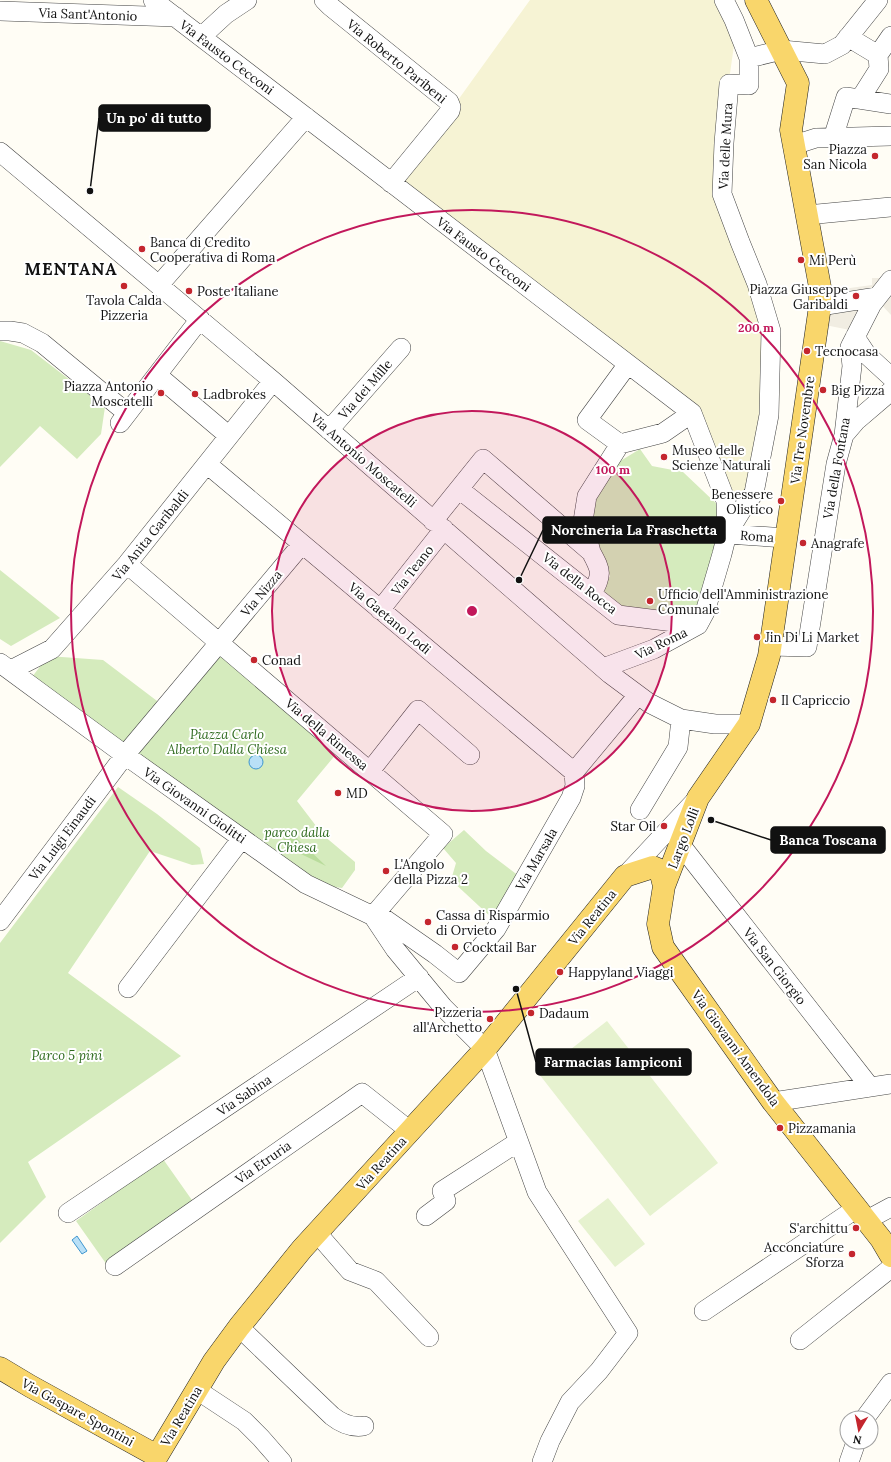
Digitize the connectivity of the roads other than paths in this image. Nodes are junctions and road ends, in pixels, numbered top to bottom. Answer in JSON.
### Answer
{"nodes":[{"id":1,"x":153,"y":0,"type":"edge"},
{"id":2,"x":247,"y":0,"type":"edge"},
{"id":3,"x":324,"y":0,"type":"edge"},
{"id":4,"x":724,"y":0,"type":"edge"},
{"id":5,"x":756,"y":0,"type":"edge"},
{"id":6,"x":878,"y":0,"type":"edge"},
{"id":7,"x":0,"y":11,"type":"edge"},
{"id":8,"x":176,"y":17,"type":"junction"},
{"id":9,"x":891,"y":36,"type":"edge"},
{"id":10,"x":201,"y":37,"type":"junction"},
{"id":11,"x":848,"y":37,"type":"junction"},
{"id":12,"x":782,"y":50,"type":"junction"},
{"id":13,"x":878,"y":55,"type":"junction"},
{"id":14,"x":749,"y":58,"type":"junction"},
{"id":15,"x":853,"y":98,"type":"junction"},
{"id":16,"x":891,"y":104,"type":"edge"},
{"id":17,"x":306,"y":117,"type":"junction"},
{"id":18,"x":891,"y":136,"type":"edge"},
{"id":19,"x":833,"y":138,"type":"junction"},
{"id":20,"x":794,"y":145,"type":"junction"},
{"id":21,"x":0,"y":152,"type":"edge"},
{"id":22,"x":392,"y":183,"type":"junction"},
{"id":23,"x":891,"y":207,"type":"edge"},
{"id":24,"x":807,"y":215,"type":"junction"},
{"id":25,"x":891,"y":280,"type":"edge"},
{"id":26,"x":159,"y":285,"type":"junction"},
{"id":27,"x":877,"y":298,"type":"junction"},
{"id":28,"x":820,"y":306,"type":"junction"},
{"id":29,"x":200,"y":319,"type":"junction"},
{"id":30,"x":0,"y":331,"type":"edge"},
{"id":31,"x":852,"y":342,"type":"junction"},
{"id":32,"x":401,"y":348,"type":"dead end"},
{"id":33,"x":628,"y":364,"type":"junction"},
{"id":34,"x":157,"y":375,"type":"junction"},
{"id":35,"x":891,"y":377,"type":"edge"},
{"id":36,"x":273,"y":381,"type":"junction"},
{"id":37,"x":891,"y":391,"type":"edge"},
{"id":38,"x":692,"y":413,"type":"junction"},
{"id":39,"x":329,"y":430,"type":"junction"},
{"id":40,"x":844,"y":435,"type":"junction"},
{"id":41,"x":229,"y":436,"type":"junction"},
{"id":42,"x":620,"y":444,"type":"junction"},
{"id":43,"x":207,"y":464,"type":"junction"},
{"id":44,"x":459,"y":488,"type":"junction"},
{"id":45,"x":438,"y":525,"type":"junction"},
{"id":46,"x":727,"y":534,"type":"junction"},
{"id":47,"x":786,"y":538,"type":"junction"},
{"id":48,"x":302,"y":544,"type":"junction"},
{"id":49,"x":591,"y":552,"type":"junction"},
{"id":50,"x":128,"y":564,"type":"junction"},
{"id":51,"x":592,"y":594,"type":"junction"},
{"id":52,"x":380,"y":610,"type":"junction"},
{"id":53,"x":698,"y":625,"type":"junction"},
{"id":54,"x":220,"y":642,"type":"junction"},
{"id":55,"x":771,"y":646,"type":"junction"},
{"id":56,"x":5,"y":667,"type":"edge"},
{"id":57,"x":603,"y":668,"type":"junction"},
{"id":58,"x":638,"y":695,"type":"junction"},
{"id":59,"x":681,"y":719,"type":"junction"},
{"id":60,"x":749,"y":724,"type":"junction"},
{"id":61,"x":125,"y":755,"type":"junction"},
{"id":62,"x":470,"y":755,"type":"dead end"},
{"id":63,"x":370,"y":771,"type":"junction"},
{"id":64,"x":574,"y":772,"type":"junction"},
{"id":65,"x":698,"y":798,"type":"junction"},
{"id":66,"x":640,"y":810,"type":"dead end"},
{"id":67,"x":242,"y":838,"type":"junction"},
{"id":68,"x":680,"y":844,"type":"junction"},
{"id":69,"x":625,"y":876,"type":"junction"},
{"id":70,"x":664,"y":886,"type":"junction"},
{"id":71,"x":374,"y":915,"type":"junction"},
{"id":72,"x":1,"y":917,"type":"edge"},
{"id":73,"x":435,"y":954,"type":"junction"},
{"id":74,"x":416,"y":974,"type":"junction"},
{"id":75,"x":128,"y":988,"type":"dead end"},
{"id":76,"x":485,"y":1049,"type":"junction"},
{"id":77,"x":891,"y":1084,"type":"edge"},
{"id":78,"x":870,"y":1088,"type":"junction"},
{"id":79,"x":773,"y":1102,"type":"junction"},
{"id":80,"x":410,"y":1131,"type":"junction"},
{"id":81,"x":518,"y":1142,"type":"junction"},
{"id":82,"x":891,"y":1208,"type":"edge"},
{"id":83,"x":68,"y":1213,"type":"dead end"},
{"id":84,"x":862,"y":1214,"type":"junction"},
{"id":85,"x":426,"y":1216,"type":"dead end"},
{"id":86,"x":317,"y":1232,"type":"junction"},
{"id":87,"x":891,"y":1256,"type":"edge"},
{"id":88,"x":115,"y":1266,"type":"dead end"},
{"id":89,"x":891,"y":1268,"type":"edge"},
{"id":90,"x":704,"y":1312,"type":"dead end"},
{"id":91,"x":239,"y":1327,"type":"junction"},
{"id":92,"x":429,"y":1337,"type":"dead end"},
{"id":93,"x":800,"y":1340,"type":"dead end"},
{"id":94,"x":0,"y":1368,"type":"edge"},
{"id":95,"x":891,"y":1383,"type":"edge"},
{"id":96,"x":197,"y":1390,"type":"junction"},
{"id":97,"x":871,"y":1410,"type":"edge"},
{"id":98,"x":364,"y":1426,"type":"dead end"},
{"id":99,"x":853,"y":1450,"type":"edge"},
{"id":100,"x":159,"y":1460,"type":"edge"},
{"id":101,"x":282,"y":1462,"type":"edge"},
{"id":102,"x":542,"y":1462,"type":"edge"},
{"id":103,"x":849,"y":1462,"type":"edge"}],
"edges":[{"from":1,"to":8,"type":"street","name":"Via Fausto Cecconi"},
{"from":2,"to":10,"type":"street"},
{"from":3,"to":22,"type":"street","name":"Via Roberto Paribeni"},
{"from":4,"to":14,"type":"street"},
{"from":5,"to":12,"type":"main road","name":"Via Tre Novembre"},
{"from":6,"to":11,"type":"street"},
{"from":7,"to":8,"type":"street","name":"Via Sant'Antonio"},
{"from":8,"to":10,"type":"street","name":"Via Fausto Cecconi"},
{"from":9,"to":13,"type":"street"},
{"from":10,"to":17,"type":"street","name":"Via Fausto Cecconi"},
{"from":11,"to":12,"type":"street"},
{"from":11,"to":13,"type":"street"},
{"from":12,"to":14,"type":"street"},
{"from":12,"to":20,"type":"main road","name":"Via Tre Novembre"},
{"from":13,"to":15,"type":"street"},
{"from":14,"to":46,"type":"street","name":"Via delle Mura"},
{"from":15,"to":16,"type":"street"},
{"from":15,"to":19,"type":"street"},
{"from":17,"to":22,"type":"street","name":"Via Fausto Cecconi"},
{"from":17,"to":26,"type":"street"},
{"from":18,"to":19,"type":"street"},
{"from":19,"to":20,"type":"street"},
{"from":20,"to":24,"type":"main road","name":"Via Tre Novembre"},
{"from":21,"to":26,"type":"street","name":"Via Antonio Moscatelli"},
{"from":22,"to":33,"type":"street","name":"Via Fausto Cecconi"},
{"from":23,"to":24,"type":"street"},
{"from":24,"to":28,"type":"main road","name":"Via Tre Novembre"},
{"from":25,"to":27,"type":"street"},
{"from":26,"to":29,"type":"street","name":"Via Antonio Moscatelli"},
{"from":27,"to":28,"type":"street"},
{"from":27,"to":31,"type":"street"},
{"from":28,"to":47,"type":"main road","name":"Via Tre Novembre"},
{"from":29,"to":34,"type":"street"},
{"from":29,"to":36,"type":"street","name":"Via Antonio Moscatelli"},
{"from":30,"to":34,"type":"street"},
{"from":31,"to":35,"type":"street"},
{"from":31,"to":40,"type":"street","name":"Via della Fontana"},
{"from":32,"to":39,"type":"street","name":"Via dei Mille"},
{"from":33,"to":38,"type":"street","name":"Via Fausto Cecconi"},
{"from":33,"to":42,"type":"street"},
{"from":34,"to":41,"type":"street"},
{"from":36,"to":39,"type":"street","name":"Via Antonio Moscatelli"},
{"from":36,"to":41,"type":"street","name":"Via Anita Garibaldi"},
{"from":37,"to":40,"type":"street"},
{"from":38,"to":42,"type":"street"},
{"from":38,"to":46,"type":"street"},
{"from":39,"to":45,"type":"street","name":"Via Antonio Moscatelli"},
{"from":40,"to":55,"type":"street","name":"Via della Fontana"},
{"from":41,"to":43,"type":"street","name":"Via Anita Garibaldi"},
{"from":42,"to":49,"type":"street"},
{"from":43,"to":48,"type":"street","name":"Via Gaetano Lodi"},
{"from":43,"to":50,"type":"street","name":"Via Anita Garibaldi"},
{"from":44,"to":45,"type":"street","name":"Via Teano"},
{"from":44,"to":49,"type":"street","name":"Via Teano"},
{"from":44,"to":51,"type":"street","name":"Via della Rocca"},
{"from":45,"to":52,"type":"street","name":"Via Teano"},
{"from":45,"to":57,"type":"street","name":"Via Antonio Moscatelli"},
{"from":46,"to":47,"type":"street","name":"Roma"},
{"from":46,"to":53,"type":"street","name":"Via Roma"},
{"from":47,"to":55,"type":"main road","name":"Via Tre Novembre"},
{"from":48,"to":52,"type":"street","name":"Via Gaetano Lodi"},
{"from":48,"to":54,"type":"street","name":"Via Nizza"},
{"from":49,"to":51,"type":"street"},
{"from":50,"to":54,"type":"street","name":"Via della Rimessa"},
{"from":50,"to":56,"type":"street","name":"Via Anita Garibaldi"},
{"from":51,"to":53,"type":"street","name":"Via della Rocca"},
{"from":52,"to":64,"type":"street","name":"Via Gaetano Lodi"},
{"from":53,"to":57,"type":"street","name":"Via Roma"},
{"from":54,"to":61,"type":"street"},
{"from":54,"to":63,"type":"street","name":"Via della Rimessa"},
{"from":55,"to":60,"type":"main road","name":"Via Tre Novembre"},
{"from":56,"to":61,"type":"street","name":"Via Giovanni Giolitti"},
{"from":57,"to":58,"type":"street","name":"Via Antonio Moscatelli"},
{"from":58,"to":59,"type":"street","name":"Via Antonio Moscatelli"},
{"from":58,"to":64,"type":"street"},
{"from":59,"to":60,"type":"street","name":"Via Antonio Moscatelli"},
{"from":59,"to":66,"type":"street"},
{"from":60,"to":65,"type":"main road","name":"Via Tre Novembre"},
{"from":61,"to":67,"type":"street","name":"Via Giovanni Giolitti"},
{"from":61,"to":72,"type":"street","name":"Via Luigi Einaudi"},
{"from":62,"to":63,"type":"street"},
{"from":63,"to":71,"type":"street","name":"Via della Rimessa"},
{"from":64,"to":73,"type":"street","name":"Via Marsala"},
{"from":65,"to":68,"type":"main road","name":"Largo Lolli"},
{"from":65,"to":69,"type":"street","name":"Largo Lolli"},
{"from":67,"to":71,"type":"street","name":"Via Giovanni Giolitti"},
{"from":67,"to":75,"type":"street"},
{"from":68,"to":70,"type":"main road","name":"Largo Lolli"},
{"from":68,"to":78,"type":"street","name":"Via San Giorgio"},
{"from":69,"to":70,"type":"main road","name":"Largo Lolli"},
{"from":69,"to":76,"type":"main road","name":"Via Reatina"},
{"from":70,"to":79,"type":"main road","name":"Via Giovanni Amendola"},
{"from":71,"to":73,"type":"street","name":"Via Giovanni Giolitti"},
{"from":71,"to":74,"type":"street"},
{"from":73,"to":74,"type":"street"},
{"from":74,"to":76,"type":"street"},
{"from":74,"to":83,"type":"street","name":"Via Sabina"},
{"from":76,"to":80,"type":"main road","name":"Via Reatina"},
{"from":76,"to":81,"type":"street"},
{"from":77,"to":78,"type":"street"},
{"from":78,"to":79,"type":"street"},
{"from":79,"to":84,"type":"main road","name":"Via Giovanni Amendola"},
{"from":80,"to":86,"type":"main road","name":"Via Reatina"},
{"from":80,"to":88,"type":"street","name":"Via Etruria"},
{"from":81,"to":85,"type":"street"},
{"from":81,"to":102,"type":"street"},
{"from":82,"to":84,"type":"street"},
{"from":84,"to":87,"type":"main road","name":"Via Giovanni Amendola"},
{"from":84,"to":90,"type":"street"},
{"from":86,"to":91,"type":"main road","name":"Via Reatina"},
{"from":86,"to":92,"type":"street"},
{"from":89,"to":93,"type":"street"},
{"from":91,"to":96,"type":"main road","name":"Via Reatina"},
{"from":91,"to":98,"type":"street"},
{"from":94,"to":100,"type":"main road","name":"Via Gaspare Spontini"},
{"from":95,"to":97,"type":"street"},
{"from":96,"to":100,"type":"main road","name":"Via Reatina"},
{"from":96,"to":101,"type":"street"},
{"from":99,"to":103,"type":"street"}]}
